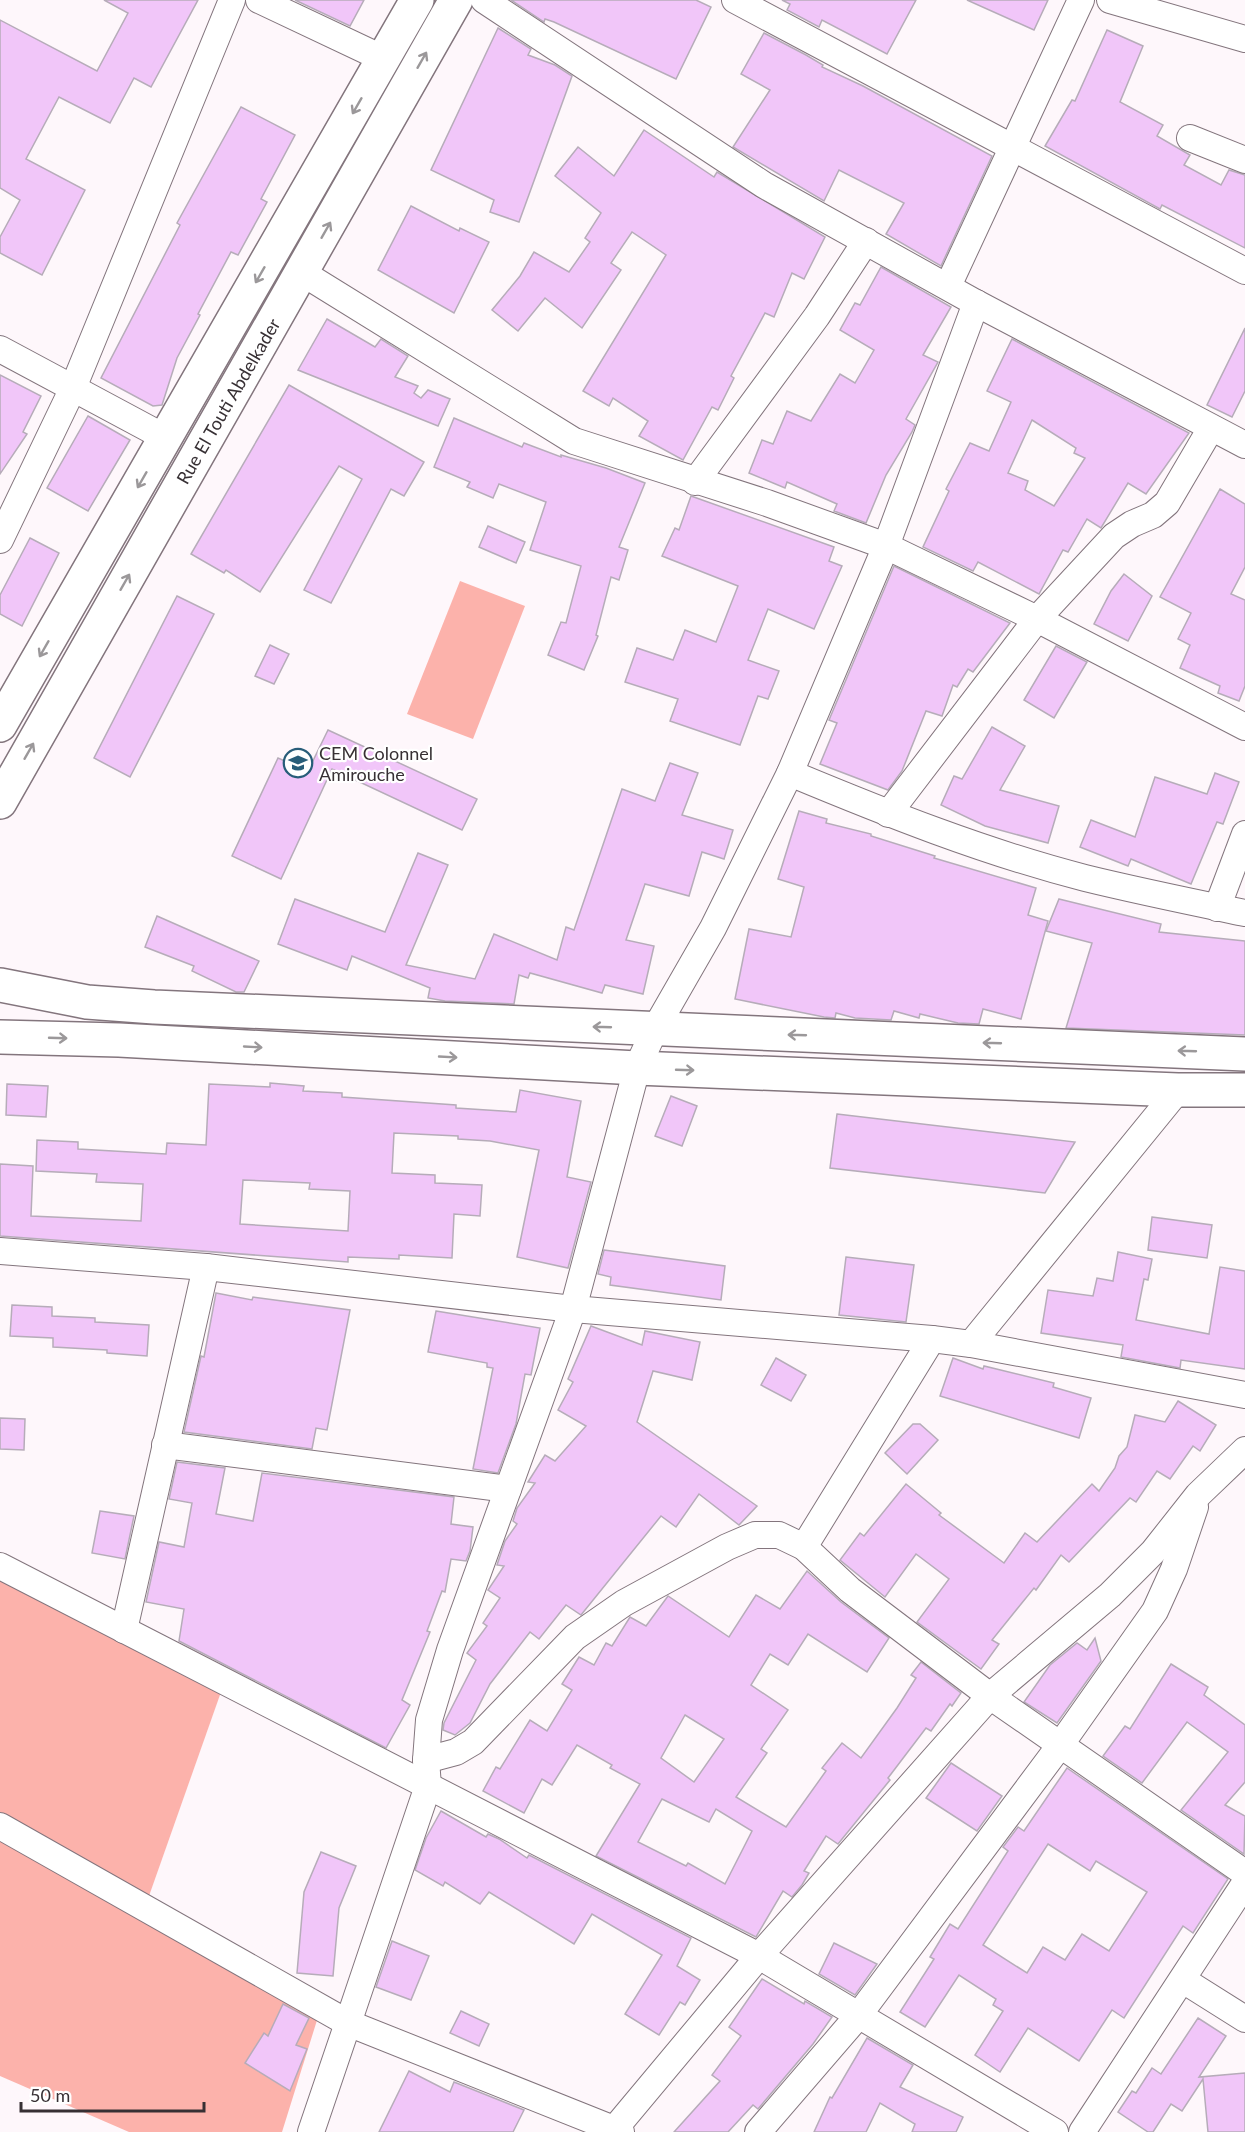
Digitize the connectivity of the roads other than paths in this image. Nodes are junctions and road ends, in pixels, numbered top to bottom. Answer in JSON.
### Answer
{"nodes":[{"id":1,"x":232,"y":0,"type":"edge"},
{"id":2,"x":260,"y":0,"type":"edge"},
{"id":3,"x":417,"y":0,"type":"edge"},
{"id":4,"x":456,"y":0,"type":"edge"},
{"id":5,"x":484,"y":0,"type":"edge"},
{"id":6,"x":735,"y":0,"type":"edge"},
{"id":7,"x":1081,"y":0,"type":"edge"},
{"id":8,"x":1110,"y":0,"type":"edge"},
{"id":9,"x":1245,"y":39,"type":"edge"},
{"id":10,"x":384,"y":59,"type":"junction"},
{"id":11,"x":1190,"y":138,"type":"dead end"},
{"id":12,"x":1012,"y":149,"type":"junction"},
{"id":13,"x":1245,"y":160,"type":"edge"},
{"id":14,"x":866,"y":241,"type":"junction"},
{"id":15,"x":302,"y":272,"type":"junction"},
{"id":16,"x":1245,"y":272,"type":"edge"},
{"id":17,"x":948,"y":286,"type":"junction"},
{"id":18,"x":976,"y":303,"type":"junction"},
{"id":19,"x":0,"y":349,"type":"edge"},
{"id":20,"x":72,"y":388,"type":"junction"},
{"id":21,"x":1211,"y":428,"type":"junction"},
{"id":22,"x":166,"y":438,"type":"junction"},
{"id":23,"x":1245,"y":446,"type":"edge"},
{"id":24,"x":695,"y":482,"type":"junction"},
{"id":25,"x":0,"y":540,"type":"edge"},
{"id":26,"x":886,"y":546,"type":"junction"},
{"id":27,"x":1037,"y":619,"type":"junction"},
{"id":28,"x":0,"y":725,"type":"edge"},
{"id":29,"x":1245,"y":727,"type":"edge"},
{"id":30,"x":790,"y":773,"type":"junction"},
{"id":31,"x":0,"y":802,"type":"edge"},
{"id":32,"x":888,"y":814,"type":"junction"},
{"id":33,"x":1245,"y":834,"type":"edge"},
{"id":34,"x":1217,"y":908,"type":"junction"},
{"id":35,"x":1245,"y":913,"type":"edge"},
{"id":36,"x":0,"y":985,"type":"edge"},
{"id":37,"x":655,"y":1029,"type":"junction"},
{"id":38,"x":0,"y":1037,"type":"edge"},
{"id":39,"x":1245,"y":1054,"type":"edge"},
{"id":40,"x":637,"y":1068,"type":"junction"},
{"id":41,"x":1178,"y":1090,"type":"junction"},
{"id":42,"x":1245,"y":1090,"type":"edge"},
{"id":43,"x":0,"y":1251,"type":"edge"},
{"id":44,"x":206,"y":1267,"type":"junction"},
{"id":45,"x":573,"y":1309,"type":"junction"},
{"id":46,"x":932,"y":1339,"type":"junction"},
{"id":47,"x":971,"y":1344,"type":"junction"},
{"id":48,"x":1245,"y":1395,"type":"edge"},
{"id":49,"x":165,"y":1445,"type":"junction"},
{"id":50,"x":1245,"y":1450,"type":"edge"},
{"id":51,"x":508,"y":1489,"type":"junction"},
{"id":52,"x":1198,"y":1496,"type":"junction"},
{"id":53,"x":804,"y":1547,"type":"junction"},
{"id":54,"x":0,"y":1566,"type":"edge"},
{"id":55,"x":124,"y":1630,"type":"junction"},
{"id":56,"x":990,"y":1696,"type":"junction"},
{"id":57,"x":1061,"y":1744,"type":"junction"},
{"id":58,"x":426,"y":1760,"type":"junction"},
{"id":59,"x":428,"y":1786,"type":"junction"},
{"id":60,"x":0,"y":1826,"type":"edge"},
{"id":61,"x":1245,"y":1873,"type":"edge"},
{"id":62,"x":1245,"y":1883,"type":"edge"},
{"id":63,"x":759,"y":1956,"type":"junction"},
{"id":64,"x":1183,"y":1980,"type":"junction"},
{"id":65,"x":858,"y":2016,"type":"junction"},
{"id":66,"x":1245,"y":2019,"type":"edge"},
{"id":67,"x":348,"y":2023,"type":"junction"},
{"id":68,"x":616,"y":2131,"type":"edge"},
{"id":69,"x":311,"y":2132,"type":"edge"},
{"id":70,"x":758,"y":2132,"type":"edge"},
{"id":71,"x":1055,"y":2132,"type":"edge"},
{"id":72,"x":1082,"y":2132,"type":"edge"}],
"edges":[{"from":1,"to":20,"type":"street"},
{"from":2,"to":10,"type":"street"},
{"from":3,"to":10,"type":"main road","name":"Rue El Touti Abdelkader"},
{"from":15,"to":4,"type":"main road","name":"Rue El Touti Abdelkader","one_way":true},
{"from":5,"to":14,"type":"street"},
{"from":6,"to":12,"type":"street"},
{"from":7,"to":12,"type":"street"},
{"from":8,"to":9,"type":"street"},
{"from":10,"to":22,"type":"main road","name":"Rue El Touti Abdelkader","one_way":true},
{"from":11,"to":13,"type":"street"},
{"from":12,"to":16,"type":"street"},
{"from":12,"to":17,"type":"street"},
{"from":14,"to":17,"type":"street"},
{"from":14,"to":24,"type":"street"},
{"from":15,"to":24,"type":"street"},
{"from":31,"to":15,"type":"main road","name":"Rue El Touti Abdelkader","one_way":true},
{"from":17,"to":18,"type":"street"},
{"from":18,"to":21,"type":"street"},
{"from":18,"to":26,"type":"street"},
{"from":19,"to":20,"type":"street"},
{"from":20,"to":22,"type":"street"},
{"from":20,"to":25,"type":"street"},
{"from":21,"to":23,"type":"street"},
{"from":21,"to":27,"type":"street"},
{"from":22,"to":28,"type":"main road","name":"Rue El Touti Abdelkader","one_way":true},
{"from":24,"to":26,"type":"street"},
{"from":26,"to":27,"type":"street"},
{"from":26,"to":30,"type":"street"},
{"from":27,"to":29,"type":"street"},
{"from":27,"to":32,"type":"street"},
{"from":30,"to":32,"type":"street"},
{"from":30,"to":37,"type":"street"},
{"from":32,"to":34,"type":"street"},
{"from":33,"to":34,"type":"street"},
{"from":34,"to":35,"type":"street"},
{"from":37,"to":36,"type":"main road","one_way":true},
{"from":39,"to":37,"type":"main road","one_way":true},
{"from":37,"to":40,"type":"street"},
{"from":38,"to":40,"type":"main road","one_way":true},
{"from":40,"to":41,"type":"main road","one_way":true},
{"from":40,"to":45,"type":"street"},
{"from":41,"to":42,"type":"main road"},
{"from":41,"to":47,"type":"street"},
{"from":43,"to":44,"type":"street"},
{"from":44,"to":45,"type":"street"},
{"from":44,"to":49,"type":"street"},
{"from":45,"to":46,"type":"street"},
{"from":45,"to":51,"type":"street"},
{"from":46,"to":47,"type":"street"},
{"from":46,"to":53,"type":"street"},
{"from":47,"to":48,"type":"street"},
{"from":49,"to":51,"type":"street"},
{"from":49,"to":55,"type":"street"},
{"from":50,"to":52,"type":"street"},
{"from":51,"to":58,"type":"street"},
{"from":52,"to":56,"type":"street"},
{"from":52,"to":57,"type":"street"},
{"from":53,"to":56,"type":"street"},
{"from":53,"to":58,"type":"street"},
{"from":54,"to":55,"type":"street"},
{"from":55,"to":59,"type":"street"},
{"from":56,"to":57,"type":"street"},
{"from":56,"to":63,"type":"street"},
{"from":57,"to":61,"type":"street"},
{"from":57,"to":65,"type":"street"},
{"from":58,"to":59,"type":"street"},
{"from":59,"to":63,"type":"street"},
{"from":59,"to":67,"type":"street"},
{"from":60,"to":67,"type":"street"},
{"from":62,"to":64,"type":"street"},
{"from":63,"to":65,"type":"street"},
{"from":63,"to":68,"type":"street"},
{"from":64,"to":66,"type":"street"},
{"from":64,"to":72,"type":"street"},
{"from":65,"to":70,"type":"street"},
{"from":65,"to":71,"type":"street"},
{"from":67,"to":68,"type":"street"},
{"from":67,"to":69,"type":"street"}]}
